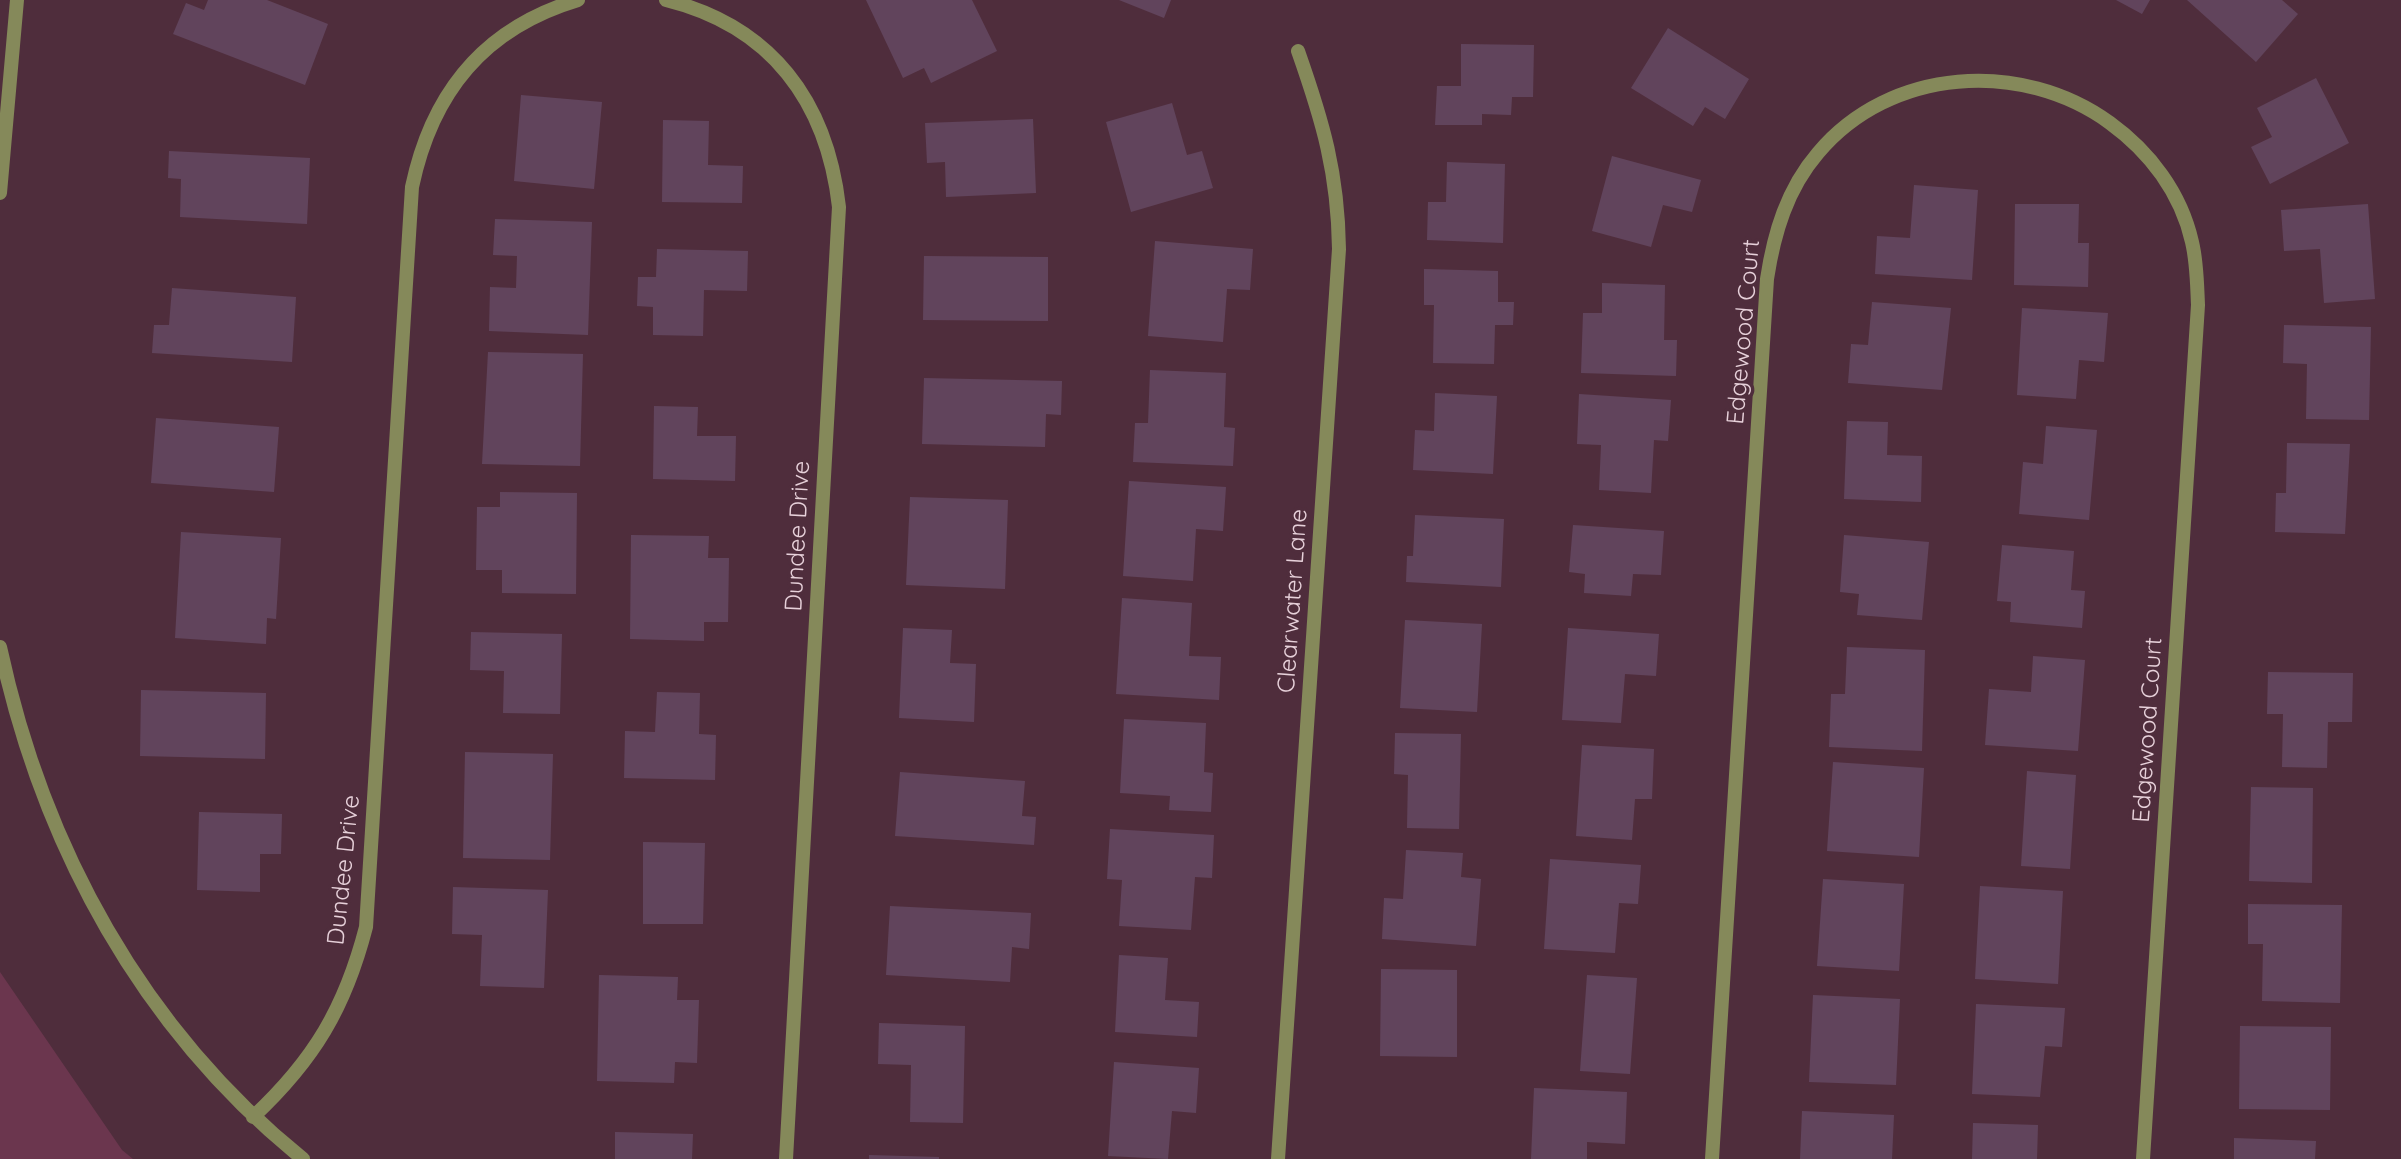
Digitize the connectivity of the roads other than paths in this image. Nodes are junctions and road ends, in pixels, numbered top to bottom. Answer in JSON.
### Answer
{"nodes":[{"id":1,"x":16,"y":0,"type":"edge"},
{"id":2,"x":578,"y":0,"type":"edge"},
{"id":3,"x":666,"y":0,"type":"edge"},
{"id":4,"x":1298,"y":51,"type":"dead end"},
{"id":5,"x":0,"y":193,"type":"edge"},
{"id":6,"x":0,"y":647,"type":"edge"},
{"id":7,"x":253,"y":1117,"type":"junction"},
{"id":8,"x":303,"y":1159,"type":"edge"},
{"id":9,"x":786,"y":1159,"type":"edge"},
{"id":10,"x":1278,"y":1159,"type":"edge"},
{"id":11,"x":1712,"y":1159,"type":"edge"},
{"id":12,"x":2143,"y":1159,"type":"edge"}],
"edges":[{"from":1,"to":5,"type":"street"},
{"from":2,"to":7,"type":"street","name":"Dundee Drive"},
{"from":3,"to":9,"type":"street","name":"Dundee Drive"},
{"from":4,"to":10,"type":"street","name":"Clearwater Lane"},
{"from":6,"to":7,"type":"street"},
{"from":7,"to":8,"type":"street"},
{"from":11,"to":12,"type":"street","name":"Edgewood Court"}]}
